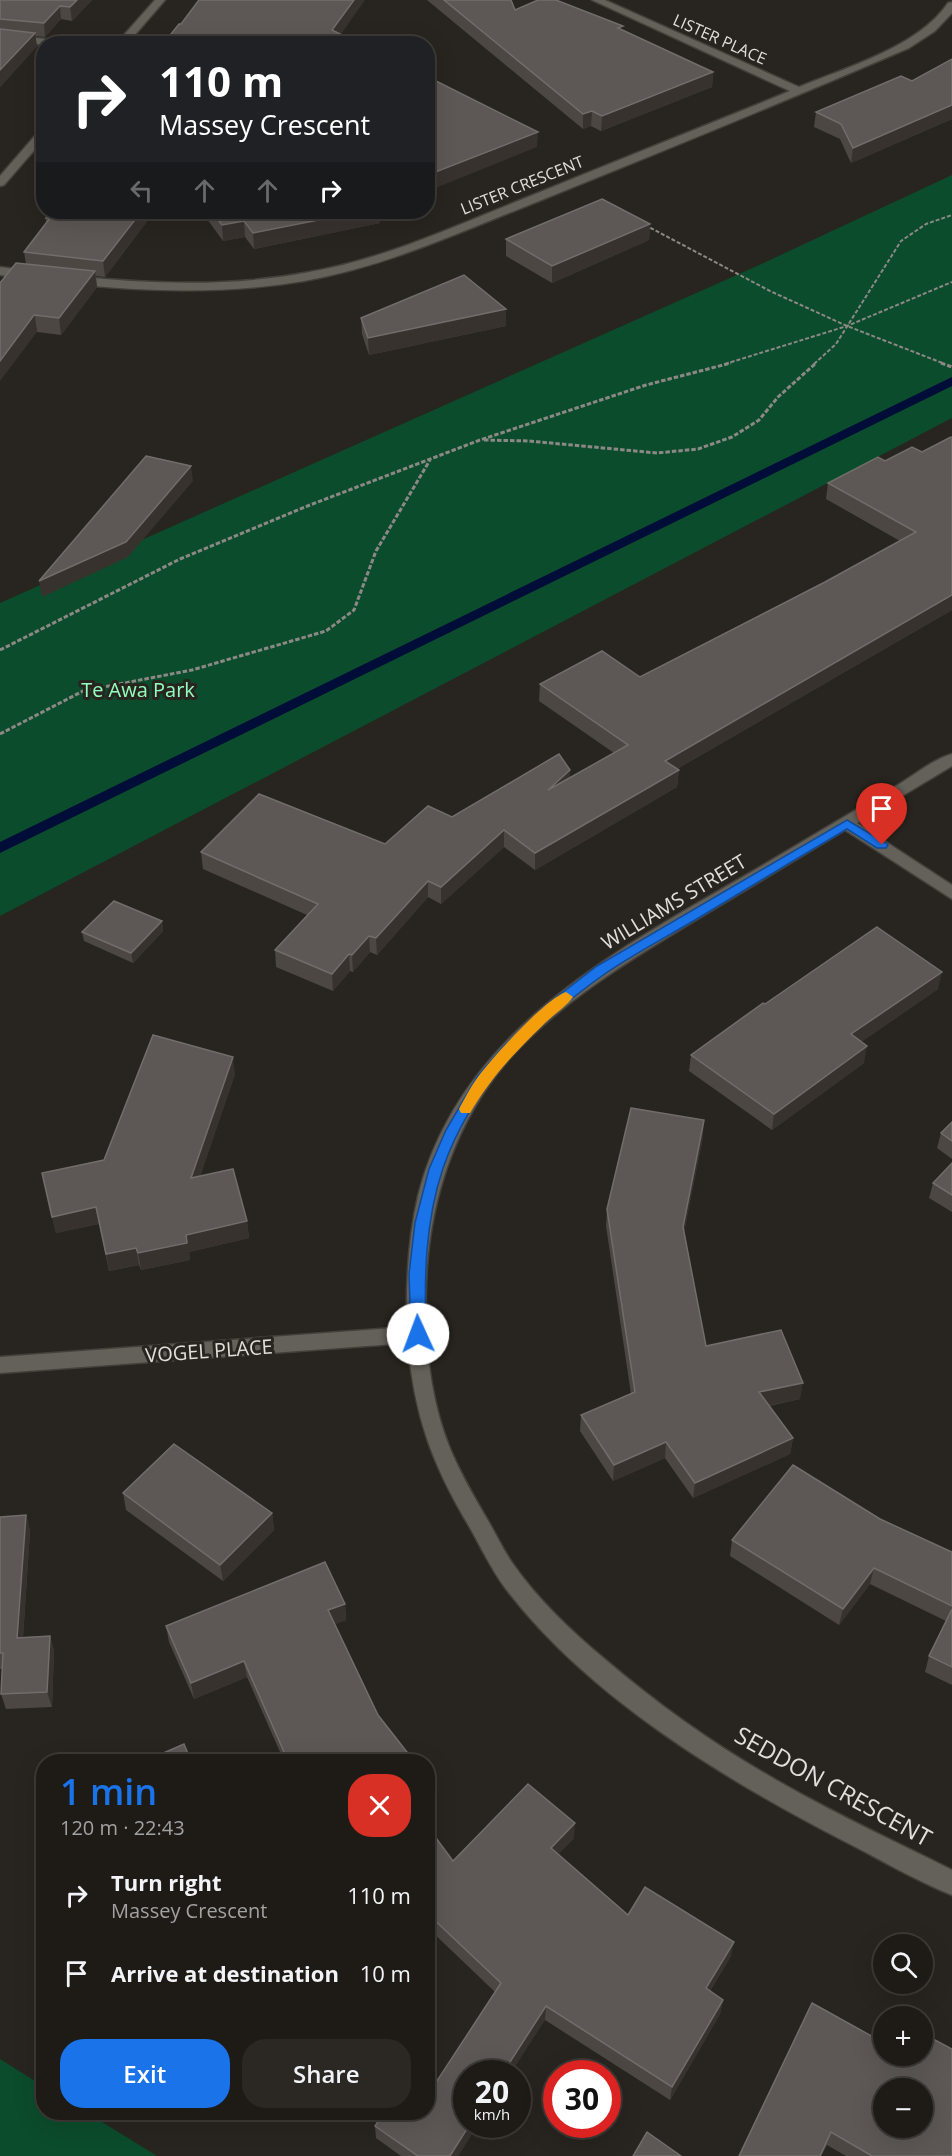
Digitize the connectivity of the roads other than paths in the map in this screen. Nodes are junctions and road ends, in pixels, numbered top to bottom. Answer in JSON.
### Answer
{"nodes":[{"id":1,"x":160,"y":0,"type":"edge"},
{"id":2,"x":597,"y":0,"type":"edge"},
{"id":3,"x":952,"y":5,"type":"edge"},
{"id":4,"x":128,"y":36,"type":"edge"},
{"id":5,"x":0,"y":37,"type":"edge"},
{"id":6,"x":36,"y":41,"type":"edge"},
{"id":7,"x":799,"y":91,"type":"junction"},
{"id":8,"x":36,"y":141,"type":"edge"},
{"id":9,"x":0,"y":183,"type":"edge"},
{"id":10,"x":0,"y":271,"type":"edge"},
{"id":11,"x":952,"y":759,"type":"edge"},
{"id":12,"x":847,"y":824,"type":"junction"},
{"id":13,"x":952,"y":893,"type":"edge"},
{"id":14,"x":418,"y":1334,"type":"junction"},
{"id":15,"x":0,"y":1365,"type":"edge"},
{"id":16,"x":952,"y":1883,"type":"edge"}],
"edges":[{"from":1,"to":4,"type":"street"},
{"from":2,"to":7,"type":"street","name":"LISTER PLACE"},
{"from":3,"to":7,"type":"street","name":"LISTER CRESCENT"},
{"from":5,"to":6,"type":"street"},
{"from":7,"to":10,"type":"street","name":"LISTER CRESCENT"},
{"from":8,"to":9,"type":"street"},
{"from":11,"to":12,"type":"street","name":"WILLIAMS STREET"},
{"from":12,"to":13,"type":"street"},
{"from":12,"to":14,"type":"street","name":"WILLIAMS STREET"},
{"from":14,"to":15,"type":"street","name":"VOGEL PLACE"},
{"from":14,"to":16,"type":"street","name":"SEDDON CRESCENT"}]}
